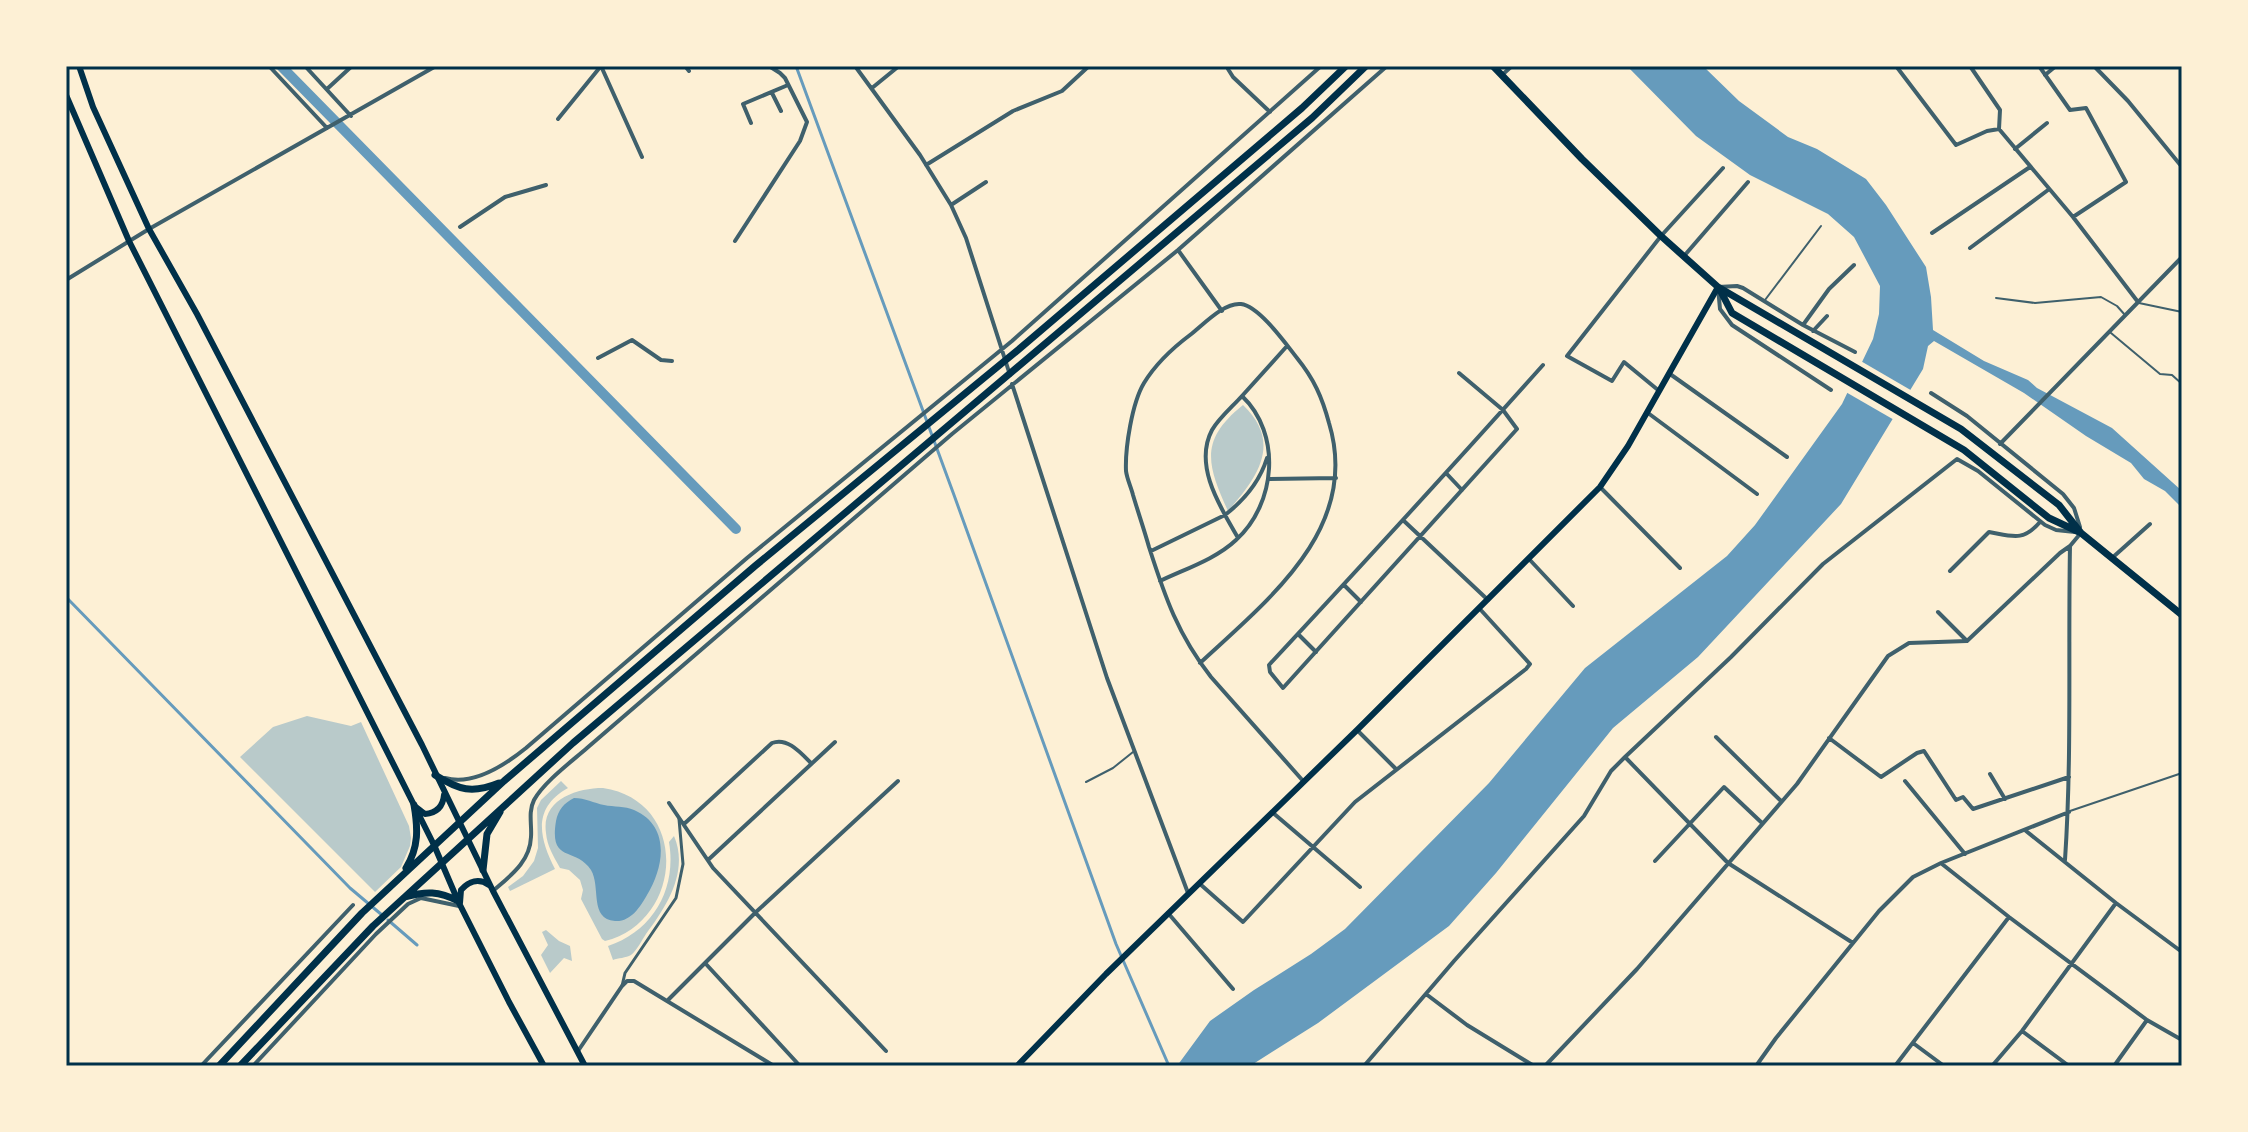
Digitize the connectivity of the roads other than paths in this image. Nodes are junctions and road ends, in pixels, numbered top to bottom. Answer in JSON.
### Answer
{"nodes":[{"id":1,"x":79,"y":66,"type":"edge"},
{"id":2,"x":269,"y":66,"type":"edge"},
{"id":3,"x":305,"y":66,"type":"edge"},
{"id":4,"x":352,"y":66,"type":"edge"},
{"id":5,"x":436,"y":66,"type":"edge"},
{"id":6,"x":601,"y":66,"type":"edge"},
{"id":7,"x":685,"y":66,"type":"edge"},
{"id":8,"x":769,"y":66,"type":"edge"},
{"id":9,"x":855,"y":66,"type":"edge"},
{"id":10,"x":899,"y":66,"type":"edge"},
{"id":11,"x":1089,"y":66,"type":"edge"},
{"id":12,"x":1230,"y":66,"type":"edge"},
{"id":13,"x":1321,"y":66,"type":"edge"},
{"id":14,"x":1346,"y":66,"type":"edge"},
{"id":15,"x":1366,"y":66,"type":"edge"},
{"id":16,"x":1387,"y":66,"type":"edge"},
{"id":17,"x":1493,"y":66,"type":"edge"},
{"id":18,"x":1512,"y":66,"type":"edge"},
{"id":19,"x":1896,"y":66,"type":"edge"},
{"id":20,"x":1970,"y":66,"type":"edge"},
{"id":21,"x":2039,"y":66,"type":"edge"},
{"id":22,"x":2056,"y":66,"type":"edge"},
{"id":23,"x":2094,"y":66,"type":"edge"},
{"id":24,"x":689,"y":71,"type":"dead end"},
{"id":25,"x":1502,"y":75,"type":"junction"},
{"id":26,"x":2045,"y":75,"type":"junction"},
{"id":27,"x":788,"y":85,"type":"junction"},
{"id":28,"x":872,"y":88,"type":"junction"},
{"id":29,"x":327,"y":89,"type":"junction"},
{"id":30,"x":772,"y":93,"type":"junction"},
{"id":31,"x":66,"y":95,"type":"edge"},
{"id":32,"x":781,"y":111,"type":"dead end"},
{"id":33,"x":1270,"y":112,"type":"junction"},
{"id":34,"x":351,"y":116,"type":"junction"},
{"id":35,"x":558,"y":119,"type":"dead end"},
{"id":36,"x":751,"y":123,"type":"dead end"},
{"id":37,"x":2047,"y":123,"type":"dead end"},
{"id":38,"x":327,"y":128,"type":"junction"},
{"id":39,"x":1999,"y":129,"type":"junction"},
{"id":40,"x":2015,"y":149,"type":"junction"},
{"id":41,"x":642,"y":157,"type":"dead end"},
{"id":42,"x":926,"y":165,"type":"junction"},
{"id":43,"x":2030,"y":167,"type":"junction"},
{"id":44,"x":2182,"y":167,"type":"edge"},
{"id":45,"x":1723,"y":168,"type":"dead end"},
{"id":46,"x":986,"y":182,"type":"dead end"},
{"id":47,"x":1748,"y":182,"type":"dead end"},
{"id":48,"x":546,"y":185,"type":"dead end"},
{"id":49,"x":2048,"y":190,"type":"junction"},
{"id":50,"x":951,"y":205,"type":"junction"},
{"id":51,"x":2073,"y":217,"type":"junction"},
{"id":52,"x":1821,"y":226,"type":"dead end"},
{"id":53,"x":460,"y":227,"type":"dead end"},
{"id":54,"x":149,"y":229,"type":"junction"},
{"id":55,"x":1932,"y":233,"type":"dead end"},
{"id":56,"x":1661,"y":236,"type":"junction"},
{"id":57,"x":129,"y":241,"type":"junction"},
{"id":58,"x":735,"y":241,"type":"dead end"},
{"id":59,"x":1970,"y":248,"type":"dead end"},
{"id":60,"x":1178,"y":250,"type":"junction"},
{"id":61,"x":1684,"y":256,"type":"junction"},
{"id":62,"x":2182,"y":257,"type":"edge"},
{"id":63,"x":1854,"y":265,"type":"dead end"},
{"id":64,"x":66,"y":280,"type":"edge"},
{"id":65,"x":1718,"y":287,"type":"junction"},
{"id":66,"x":1996,"y":298,"type":"dead end"},
{"id":67,"x":1765,"y":301,"type":"junction"},
{"id":68,"x":2138,"y":302,"type":"junction"},
{"id":69,"x":1222,"y":311,"type":"junction"},
{"id":70,"x":2182,"y":312,"type":"edge"},
{"id":71,"x":1827,"y":316,"type":"dead end"},
{"id":72,"x":2126,"y":316,"type":"junction"},
{"id":73,"x":1803,"y":325,"type":"junction"},
{"id":74,"x":1813,"y":331,"type":"junction"},
{"id":75,"x":2110,"y":332,"type":"junction"},
{"id":76,"x":1287,"y":346,"type":"junction"},
{"id":77,"x":1001,"y":350,"type":"junction"},
{"id":78,"x":1855,"y":352,"type":"dead end"},
{"id":79,"x":598,"y":358,"type":"dead end"},
{"id":80,"x":672,"y":361,"type":"dead end"},
{"id":81,"x":1005,"y":361,"type":"junction"},
{"id":82,"x":1543,"y":365,"type":"dead end"},
{"id":83,"x":1459,"y":373,"type":"dead end"},
{"id":84,"x":1670,"y":374,"type":"junction"},
{"id":85,"x":1011,"y":380,"type":"junction"},
{"id":86,"x":2182,"y":384,"type":"edge"},
{"id":87,"x":1831,"y":390,"type":"dead end"},
{"id":88,"x":1660,"y":391,"type":"junction"},
{"id":89,"x":1931,"y":393,"type":"dead end"},
{"id":90,"x":1242,"y":396,"type":"junction"},
{"id":91,"x":1503,"y":410,"type":"junction"},
{"id":92,"x":1648,"y":413,"type":"junction"},
{"id":93,"x":2000,"y":444,"type":"junction"},
{"id":94,"x":1269,"y":452,"type":"junction"},
{"id":95,"x":1787,"y":457,"type":"dead end"},
{"id":96,"x":1446,"y":473,"type":"junction"},
{"id":97,"x":1336,"y":478,"type":"junction"},
{"id":98,"x":1268,"y":479,"type":"junction"},
{"id":99,"x":1600,"y":487,"type":"junction"},
{"id":100,"x":1462,"y":490,"type":"junction"},
{"id":101,"x":1757,"y":494,"type":"dead end"},
{"id":102,"x":1225,"y":515,"type":"junction"},
{"id":103,"x":1404,"y":521,"type":"junction"},
{"id":104,"x":2040,"y":522,"type":"junction"},
{"id":105,"x":2150,"y":524,"type":"dead end"},
{"id":106,"x":2081,"y":533,"type":"junction"},
{"id":107,"x":1421,"y":536,"type":"junction"},
{"id":108,"x":1238,"y":538,"type":"junction"},
{"id":109,"x":2070,"y":546,"type":"junction"},
{"id":110,"x":1151,"y":551,"type":"junction"},
{"id":111,"x":2112,"y":558,"type":"junction"},
{"id":112,"x":1529,"y":559,"type":"junction"},
{"id":113,"x":1680,"y":568,"type":"dead end"},
{"id":114,"x":1950,"y":571,"type":"dead end"},
{"id":115,"x":1160,"y":581,"type":"junction"},
{"id":116,"x":1344,"y":585,"type":"junction"},
{"id":117,"x":1488,"y":600,"type":"junction"},
{"id":118,"x":1361,"y":602,"type":"junction"},
{"id":119,"x":1573,"y":606,"type":"dead end"},
{"id":120,"x":1479,"y":608,"type":"junction"},
{"id":121,"x":1938,"y":612,"type":"dead end"},
{"id":122,"x":2182,"y":615,"type":"edge"},
{"id":123,"x":1298,"y":634,"type":"junction"},
{"id":124,"x":1967,"y":641,"type":"junction"},
{"id":125,"x":1316,"y":652,"type":"junction"},
{"id":126,"x":1200,"y":663,"type":"junction"},
{"id":127,"x":1357,"y":730,"type":"junction"},
{"id":128,"x":1716,"y":737,"type":"dead end"},
{"id":129,"x":1829,"y":738,"type":"junction"},
{"id":130,"x":835,"y":742,"type":"dead end"},
{"id":131,"x":573,"y":743,"type":"junction"},
{"id":132,"x":587,"y":748,"type":"junction"},
{"id":133,"x":1134,"y":751,"type":"junction"},
{"id":134,"x":1625,"y":757,"type":"junction"},
{"id":135,"x":811,"y":763,"type":"junction"},
{"id":136,"x":1395,"y":769,"type":"junction"},
{"id":137,"x":2182,"y":773,"type":"edge"},
{"id":138,"x":1990,"y":774,"type":"dead end"},
{"id":139,"x":435,"y":775,"type":"junction"},
{"id":140,"x":2069,"y":777,"type":"junction"},
{"id":141,"x":504,"y":781,"type":"junction"},
{"id":142,"x":898,"y":781,"type":"dead end"},
{"id":143,"x":1905,"y":781,"type":"dead end"},
{"id":144,"x":1086,"y":782,"type":"dead end"},
{"id":145,"x":1304,"y":782,"type":"junction"},
{"id":146,"x":441,"y":788,"type":"junction"},
{"id":147,"x":2005,"y":799,"type":"junction"},
{"id":148,"x":1781,"y":801,"type":"junction"},
{"id":149,"x":413,"y":803,"type":"junction"},
{"id":150,"x":505,"y":803,"type":"junction"},
{"id":151,"x":669,"y":803,"type":"dead end"},
{"id":152,"x":1272,"y":812,"type":"junction"},
{"id":153,"x":2069,"y":812,"type":"junction"},
{"id":154,"x":679,"y":817,"type":"junction"},
{"id":155,"x":460,"y":822,"type":"junction"},
{"id":156,"x":1689,"y":823,"type":"junction"},
{"id":157,"x":1762,"y":823,"type":"junction"},
{"id":158,"x":684,"y":824,"type":"junction"},
{"id":159,"x":2025,"y":830,"type":"junction"},
{"id":160,"x":468,"y":837,"type":"junction"},
{"id":161,"x":434,"y":845,"type":"junction"},
{"id":162,"x":1313,"y":847,"type":"junction"},
{"id":163,"x":1965,"y":854,"type":"junction"},
{"id":164,"x":708,"y":860,"type":"junction"},
{"id":165,"x":2065,"y":860,"type":"junction"},
{"id":166,"x":1655,"y":861,"type":"dead end"},
{"id":167,"x":441,"y":862,"type":"junction"},
{"id":168,"x":1728,"y":863,"type":"junction"},
{"id":169,"x":1941,"y":863,"type":"junction"},
{"id":170,"x":483,"y":870,"type":"junction"},
{"id":171,"x":396,"y":880,"type":"junction"},
{"id":172,"x":1198,"y":883,"type":"junction"},
{"id":173,"x":1360,"y":887,"type":"dead end"},
{"id":174,"x":493,"y":891,"type":"junction"},
{"id":175,"x":1188,"y":893,"type":"junction"},
{"id":176,"x":402,"y":899,"type":"junction"},
{"id":177,"x":2116,"y":903,"type":"junction"},
{"id":178,"x":460,"y":904,"type":"junction"},
{"id":179,"x":353,"y":905,"type":"dead end"},
{"id":180,"x":756,"y":912,"type":"junction"},
{"id":181,"x":1168,"y":913,"type":"junction"},
{"id":182,"x":2009,"y":917,"type":"junction"},
{"id":183,"x":373,"y":930,"type":"junction"},
{"id":184,"x":1853,"y":943,"type":"junction"},
{"id":185,"x":2182,"y":952,"type":"edge"},
{"id":186,"x":705,"y":963,"type":"junction"},
{"id":187,"x":2071,"y":964,"type":"junction"},
{"id":188,"x":622,"y":986,"type":"junction"},
{"id":189,"x":1233,"y":989,"type":"dead end"},
{"id":190,"x":1426,"y":994,"type":"junction"},
{"id":191,"x":668,"y":1000,"type":"junction"},
{"id":192,"x":2147,"y":1020,"type":"junction"},
{"id":193,"x":2022,"y":1031,"type":"junction"},
{"id":194,"x":230,"y":1035,"type":"junction"},
{"id":195,"x":2182,"y":1040,"type":"edge"},
{"id":196,"x":1913,"y":1043,"type":"junction"},
{"id":197,"x":239,"y":1044,"type":"junction"},
{"id":198,"x":578,"y":1051,"type":"junction"},
{"id":199,"x":886,"y":1051,"type":"dead end"},
{"id":200,"x":201,"y":1066,"type":"edge"},
{"id":201,"x":219,"y":1066,"type":"edge"},
{"id":202,"x":240,"y":1066,"type":"edge"},
{"id":203,"x":253,"y":1066,"type":"edge"},
{"id":204,"x":544,"y":1066,"type":"edge"},
{"id":205,"x":585,"y":1066,"type":"edge"},
{"id":206,"x":774,"y":1066,"type":"edge"},
{"id":207,"x":800,"y":1066,"type":"edge"},
{"id":208,"x":1017,"y":1066,"type":"edge"},
{"id":209,"x":1364,"y":1066,"type":"edge"},
{"id":210,"x":1534,"y":1066,"type":"edge"},
{"id":211,"x":1545,"y":1066,"type":"edge"},
{"id":212,"x":1756,"y":1066,"type":"edge"},
{"id":213,"x":1895,"y":1066,"type":"edge"},
{"id":214,"x":1944,"y":1066,"type":"edge"},
{"id":215,"x":1992,"y":1066,"type":"edge"},
{"id":216,"x":2069,"y":1066,"type":"edge"},
{"id":217,"x":2114,"y":1066,"type":"edge"}],
"edges":[{"from":1,"to":54,"type":"main road"},
{"from":2,"to":38,"type":"street"},
{"from":3,"to":29,"type":"street"},
{"from":4,"to":29,"type":"street"},
{"from":5,"to":34,"type":"street"},
{"from":6,"to":35,"type":"street"},
{"from":6,"to":41,"type":"street"},
{"from":7,"to":24,"type":"street"},
{"from":8,"to":27,"type":"street"},
{"from":9,"to":28,"type":"street"},
{"from":10,"to":28,"type":"street"},
{"from":11,"to":42,"type":"street"},
{"from":12,"to":33,"type":"street"},
{"from":13,"to":33,"type":"street"},
{"from":14,"to":81,"type":"main road"},
{"from":15,"to":85,"type":"main road"},
{"from":16,"to":60,"type":"street"},
{"from":17,"to":25,"type":"main road"},
{"from":18,"to":25,"type":"street"},
{"from":19,"to":39,"type":"street"},
{"from":20,"to":39,"type":"street"},
{"from":21,"to":26,"type":"street"},
{"from":22,"to":26,"type":"street"},
{"from":23,"to":44,"type":"street"},
{"from":25,"to":56,"type":"main road"},
{"from":26,"to":51,"type":"street"},
{"from":27,"to":30,"type":"street"},
{"from":27,"to":58,"type":"street"},
{"from":28,"to":42,"type":"street"},
{"from":29,"to":34,"type":"street"},
{"from":30,"to":32,"type":"street"},
{"from":30,"to":36,"type":"street"},
{"from":31,"to":57,"type":"main road"},
{"from":33,"to":77,"type":"street"},
{"from":34,"to":38,"type":"street"},
{"from":37,"to":40,"type":"street"},
{"from":38,"to":54,"type":"street"},
{"from":39,"to":40,"type":"street"},
{"from":40,"to":43,"type":"street"},
{"from":42,"to":50,"type":"street"},
{"from":43,"to":49,"type":"street"},
{"from":43,"to":55,"type":"street"},
{"from":45,"to":56,"type":"street"},
{"from":46,"to":50,"type":"street"},
{"from":47,"to":61,"type":"street"},
{"from":48,"to":53,"type":"street"},
{"from":49,"to":51,"type":"street"},
{"from":49,"to":59,"type":"street"},
{"from":50,"to":77,"type":"street"},
{"from":51,"to":68,"type":"street"},
{"from":52,"to":67,"type":"lane"},
{"from":54,"to":57,"type":"street"},
{"from":54,"to":139,"type":"main road"},
{"from":56,"to":61,"type":"main road"},
{"from":56,"to":88,"type":"street"},
{"from":57,"to":64,"type":"street"},
{"from":57,"to":149,"type":"main road"},
{"from":60,"to":69,"type":"street"},
{"from":60,"to":85,"type":"street"},
{"from":61,"to":65,"type":"main road"},
{"from":62,"to":68,"type":"street"},
{"from":63,"to":73,"type":"street"},
{"from":65,"to":67,"type":"street"},
{"from":65,"to":84,"type":"main road"},
{"from":65,"to":87,"type":"street"},
{"from":65,"to":106,"type":"main road"},
{"from":65,"to":106,"type":"main road"},
{"from":66,"to":72,"type":"lane"},
{"from":67,"to":73,"type":"street"},
{"from":68,"to":70,"type":"lane"},
{"from":68,"to":72,"type":"street"},
{"from":69,"to":76,"type":"street"},
{"from":69,"to":110,"type":"street"},
{"from":71,"to":74,"type":"street"},
{"from":72,"to":75,"type":"street"},
{"from":73,"to":74,"type":"street"},
{"from":74,"to":78,"type":"street"},
{"from":75,"to":86,"type":"lane"},
{"from":75,"to":93,"type":"street"},
{"from":76,"to":90,"type":"street"},
{"from":76,"to":97,"type":"street"},
{"from":77,"to":81,"type":"street"},
{"from":77,"to":139,"type":"street"},
{"from":79,"to":80,"type":"street"},
{"from":81,"to":85,"type":"street"},
{"from":81,"to":141,"type":"main road"},
{"from":82,"to":91,"type":"street"},
{"from":83,"to":91,"type":"street"},
{"from":84,"to":88,"type":"main road"},
{"from":84,"to":95,"type":"street"},
{"from":85,"to":131,"type":"main road"},
{"from":85,"to":132,"type":"street"},
{"from":85,"to":133,"type":"street"},
{"from":88,"to":92,"type":"main road"},
{"from":89,"to":93,"type":"street"},
{"from":90,"to":94,"type":"street"},
{"from":90,"to":102,"type":"street"},
{"from":91,"to":96,"type":"street"},
{"from":91,"to":100,"type":"street"},
{"from":92,"to":99,"type":"main road"},
{"from":92,"to":101,"type":"street"},
{"from":93,"to":106,"type":"street"},
{"from":94,"to":98,"type":"street"},
{"from":94,"to":102,"type":"street"},
{"from":96,"to":100,"type":"street"},
{"from":96,"to":103,"type":"street"},
{"from":97,"to":98,"type":"street"},
{"from":97,"to":126,"type":"street"},
{"from":98,"to":108,"type":"street"},
{"from":99,"to":112,"type":"main road"},
{"from":99,"to":113,"type":"street"},
{"from":100,"to":107,"type":"street"},
{"from":102,"to":108,"type":"street"},
{"from":102,"to":110,"type":"street"},
{"from":103,"to":107,"type":"street"},
{"from":103,"to":116,"type":"street"},
{"from":104,"to":106,"type":"street"},
{"from":104,"to":114,"type":"street"},
{"from":104,"to":134,"type":"street"},
{"from":105,"to":111,"type":"street"},
{"from":106,"to":109,"type":"street"},
{"from":106,"to":111,"type":"main road"},
{"from":107,"to":117,"type":"street"},
{"from":107,"to":118,"type":"street"},
{"from":108,"to":115,"type":"street"},
{"from":109,"to":124,"type":"street"},
{"from":109,"to":140,"type":"street"},
{"from":110,"to":115,"type":"street"},
{"from":111,"to":122,"type":"main road"},
{"from":112,"to":117,"type":"main road"},
{"from":112,"to":119,"type":"street"},
{"from":115,"to":126,"type":"street"},
{"from":116,"to":118,"type":"street"},
{"from":116,"to":123,"type":"street"},
{"from":117,"to":120,"type":"main road"},
{"from":118,"to":125,"type":"street"},
{"from":120,"to":127,"type":"main road"},
{"from":120,"to":136,"type":"street"},
{"from":121,"to":124,"type":"street"},
{"from":123,"to":125,"type":"street"},
{"from":123,"to":125,"type":"street"},
{"from":124,"to":129,"type":"street"},
{"from":126,"to":145,"type":"street"},
{"from":127,"to":136,"type":"street"},
{"from":127,"to":145,"type":"main road"},
{"from":128,"to":148,"type":"street"},
{"from":129,"to":147,"type":"street"},
{"from":129,"to":148,"type":"street"},
{"from":130,"to":135,"type":"street"},
{"from":131,"to":132,"type":"street"},
{"from":131,"to":150,"type":"main road"},
{"from":132,"to":174,"type":"street"},
{"from":133,"to":144,"type":"lane"},
{"from":133,"to":175,"type":"street"},
{"from":134,"to":156,"type":"street"},
{"from":134,"to":190,"type":"street"},
{"from":135,"to":158,"type":"street"},
{"from":135,"to":164,"type":"street"},
{"from":136,"to":162,"type":"street"},
{"from":137,"to":153,"type":"lane"},
{"from":138,"to":147,"type":"street"},
{"from":139,"to":141,"type":"main road"},
{"from":139,"to":146,"type":"main road"},
{"from":140,"to":147,"type":"street"},
{"from":140,"to":153,"type":"street"},
{"from":141,"to":155,"type":"main road"},
{"from":142,"to":180,"type":"street"},
{"from":143,"to":163,"type":"street"},
{"from":145,"to":152,"type":"main road"},
{"from":146,"to":149,"type":"main road"},
{"from":146,"to":155,"type":"main road"},
{"from":148,"to":157,"type":"street"},
{"from":149,"to":161,"type":"main road"},
{"from":149,"to":171,"type":"main road"},
{"from":150,"to":160,"type":"main road"},
{"from":150,"to":170,"type":"main road"},
{"from":151,"to":154,"type":"street"},
{"from":152,"to":162,"type":"street"},
{"from":152,"to":172,"type":"main road"},
{"from":153,"to":159,"type":"street"},
{"from":153,"to":165,"type":"street"},
{"from":154,"to":158,"type":"street"},
{"from":154,"to":188,"type":"street"},
{"from":155,"to":160,"type":"main road"},
{"from":155,"to":161,"type":"main road"},
{"from":156,"to":157,"type":"street"},
{"from":156,"to":166,"type":"street"},
{"from":156,"to":168,"type":"street"},
{"from":157,"to":168,"type":"street"},
{"from":158,"to":164,"type":"street"},
{"from":159,"to":163,"type":"street"},
{"from":159,"to":165,"type":"street"},
{"from":160,"to":167,"type":"main road"},
{"from":160,"to":170,"type":"main road"},
{"from":161,"to":167,"type":"main road"},
{"from":161,"to":171,"type":"main road"},
{"from":162,"to":172,"type":"street"},
{"from":162,"to":173,"type":"street"},
{"from":163,"to":169,"type":"street"},
{"from":164,"to":180,"type":"street"},
{"from":165,"to":177,"type":"street"},
{"from":167,"to":176,"type":"main road"},
{"from":167,"to":178,"type":"main road"},
{"from":168,"to":184,"type":"street"},
{"from":168,"to":211,"type":"street"},
{"from":169,"to":182,"type":"street"},
{"from":169,"to":184,"type":"street"},
{"from":170,"to":174,"type":"main road"},
{"from":171,"to":197,"type":"main road"},
{"from":172,"to":175,"type":"main road"},
{"from":174,"to":178,"type":"main road"},
{"from":174,"to":198,"type":"main road"},
{"from":175,"to":181,"type":"main road"},
{"from":176,"to":178,"type":"main road"},
{"from":176,"to":183,"type":"main road"},
{"from":177,"to":185,"type":"street"},
{"from":177,"to":187,"type":"street"},
{"from":178,"to":183,"type":"street"},
{"from":178,"to":204,"type":"main road"},
{"from":179,"to":194,"type":"street"},
{"from":180,"to":186,"type":"street"},
{"from":180,"to":199,"type":"street"},
{"from":181,"to":189,"type":"street"},
{"from":181,"to":208,"type":"main road"},
{"from":182,"to":187,"type":"street"},
{"from":182,"to":196,"type":"street"},
{"from":183,"to":202,"type":"main road"},
{"from":183,"to":203,"type":"street"},
{"from":184,"to":212,"type":"street"},
{"from":186,"to":191,"type":"street"},
{"from":186,"to":207,"type":"street"},
{"from":187,"to":192,"type":"street"},
{"from":187,"to":193,"type":"street"},
{"from":188,"to":191,"type":"street"},
{"from":188,"to":198,"type":"street"},
{"from":190,"to":209,"type":"street"},
{"from":190,"to":210,"type":"street"},
{"from":191,"to":206,"type":"street"},
{"from":192,"to":195,"type":"street"},
{"from":192,"to":217,"type":"street"},
{"from":193,"to":215,"type":"street"},
{"from":193,"to":216,"type":"street"},
{"from":194,"to":197,"type":"street"},
{"from":194,"to":200,"type":"street"},
{"from":196,"to":213,"type":"street"},
{"from":196,"to":214,"type":"street"},
{"from":197,"to":201,"type":"main road"},
{"from":198,"to":205,"type":"main road"}]}
